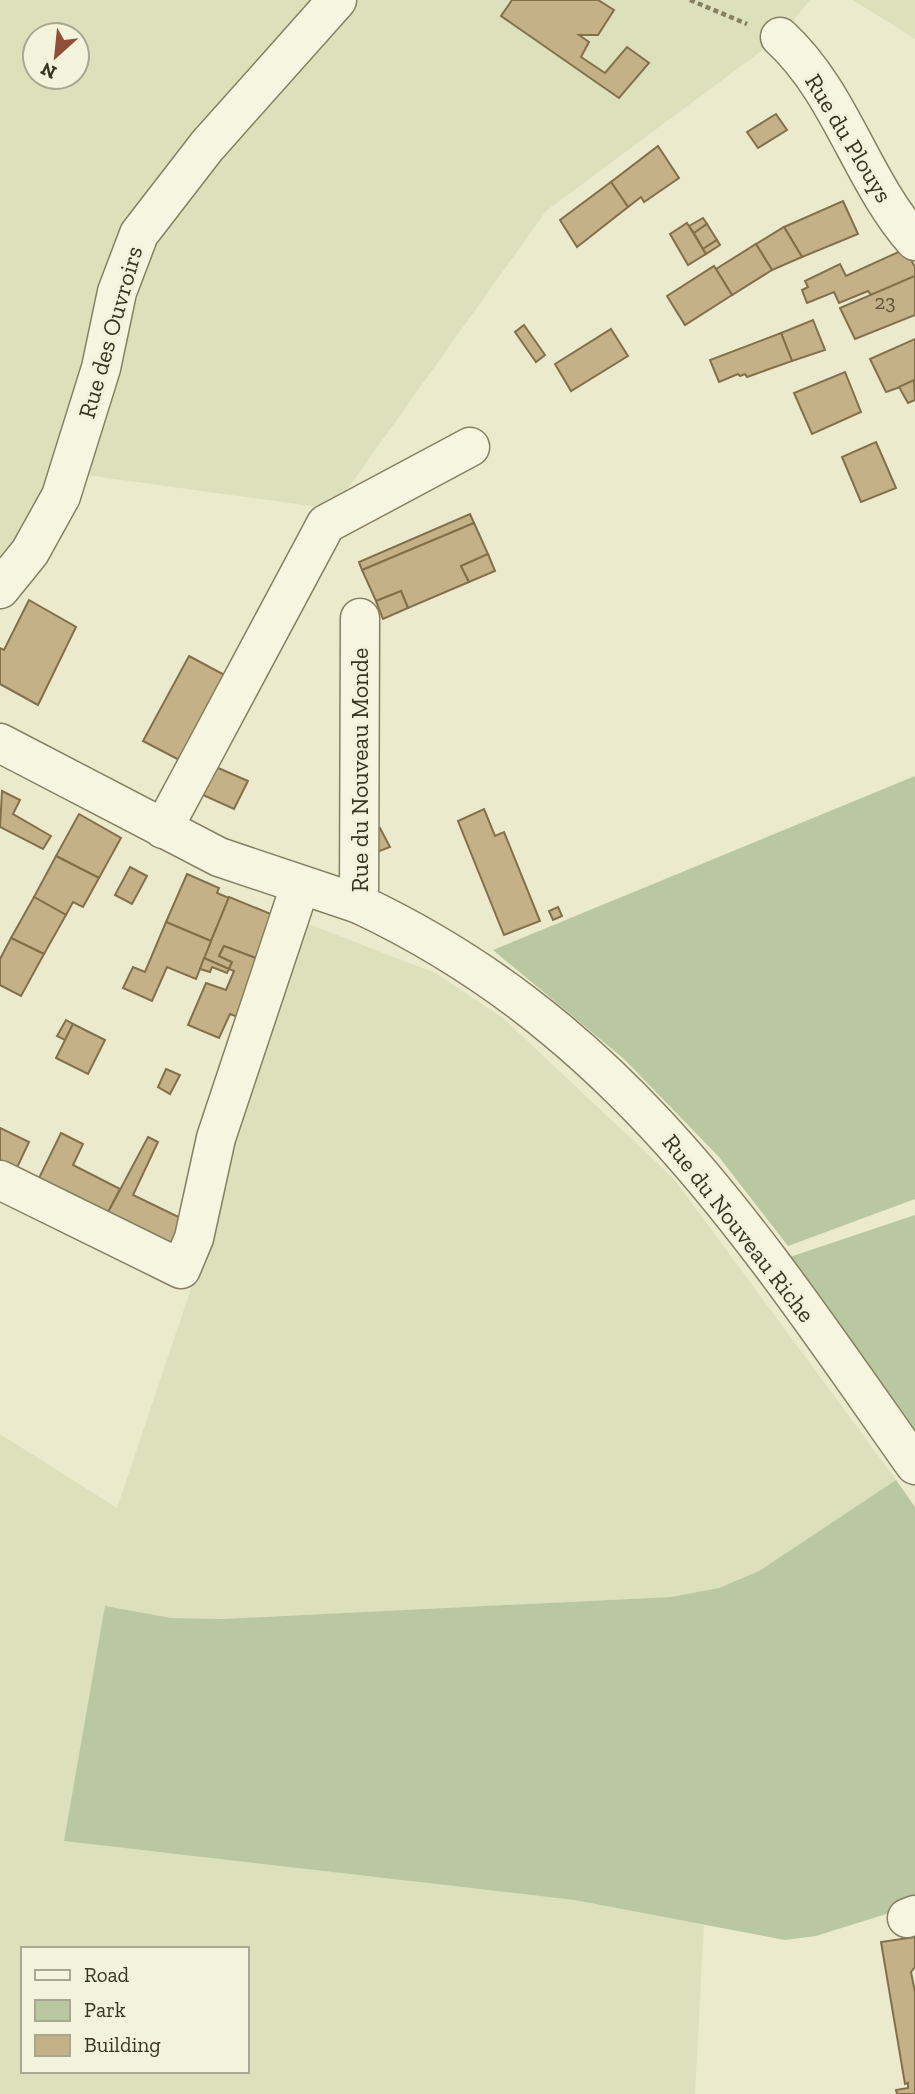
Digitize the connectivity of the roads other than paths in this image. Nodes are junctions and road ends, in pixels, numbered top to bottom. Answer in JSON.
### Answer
{"nodes":[{"id":1,"x":337,"y":0,"type":"edge"},
{"id":2,"x":780,"y":37,"type":"road end"},
{"id":3,"x":915,"y":241,"type":"edge"},
{"id":4,"x":470,"y":447,"type":"dead end"},
{"id":5,"x":0,"y":589,"type":"edge"},
{"id":6,"x":360,"y":618,"type":"dead end"},
{"id":7,"x":0,"y":743,"type":"edge"},
{"id":8,"x":163,"y":829,"type":"junction"},
{"id":9,"x":300,"y":886,"type":"junction"},
{"id":10,"x":359,"y":904,"type":"junction"},
{"id":11,"x":0,"y":1180,"type":"edge"},
{"id":12,"x":915,"y":1465,"type":"edge"}],
"edges":[{"from":1,"to":5,"type":"street","name":"Rue des Ouvroirs"},
{"from":2,"to":3,"type":"street","name":"Rue du Plouys"},
{"from":4,"to":8,"type":"street"},
{"from":6,"to":10,"type":"street","name":"Rue du Nouveau Monde"},
{"from":7,"to":8,"type":"street","name":"Rue du Nouveau Monde"},
{"from":8,"to":9,"type":"street","name":"Rue du Nouveau Monde"},
{"from":9,"to":10,"type":"street","name":"Rue du Nouveau Monde"},
{"from":9,"to":11,"type":"street"},
{"from":10,"to":12,"type":"street","name":"Rue du Nouveau Riche"}]}
